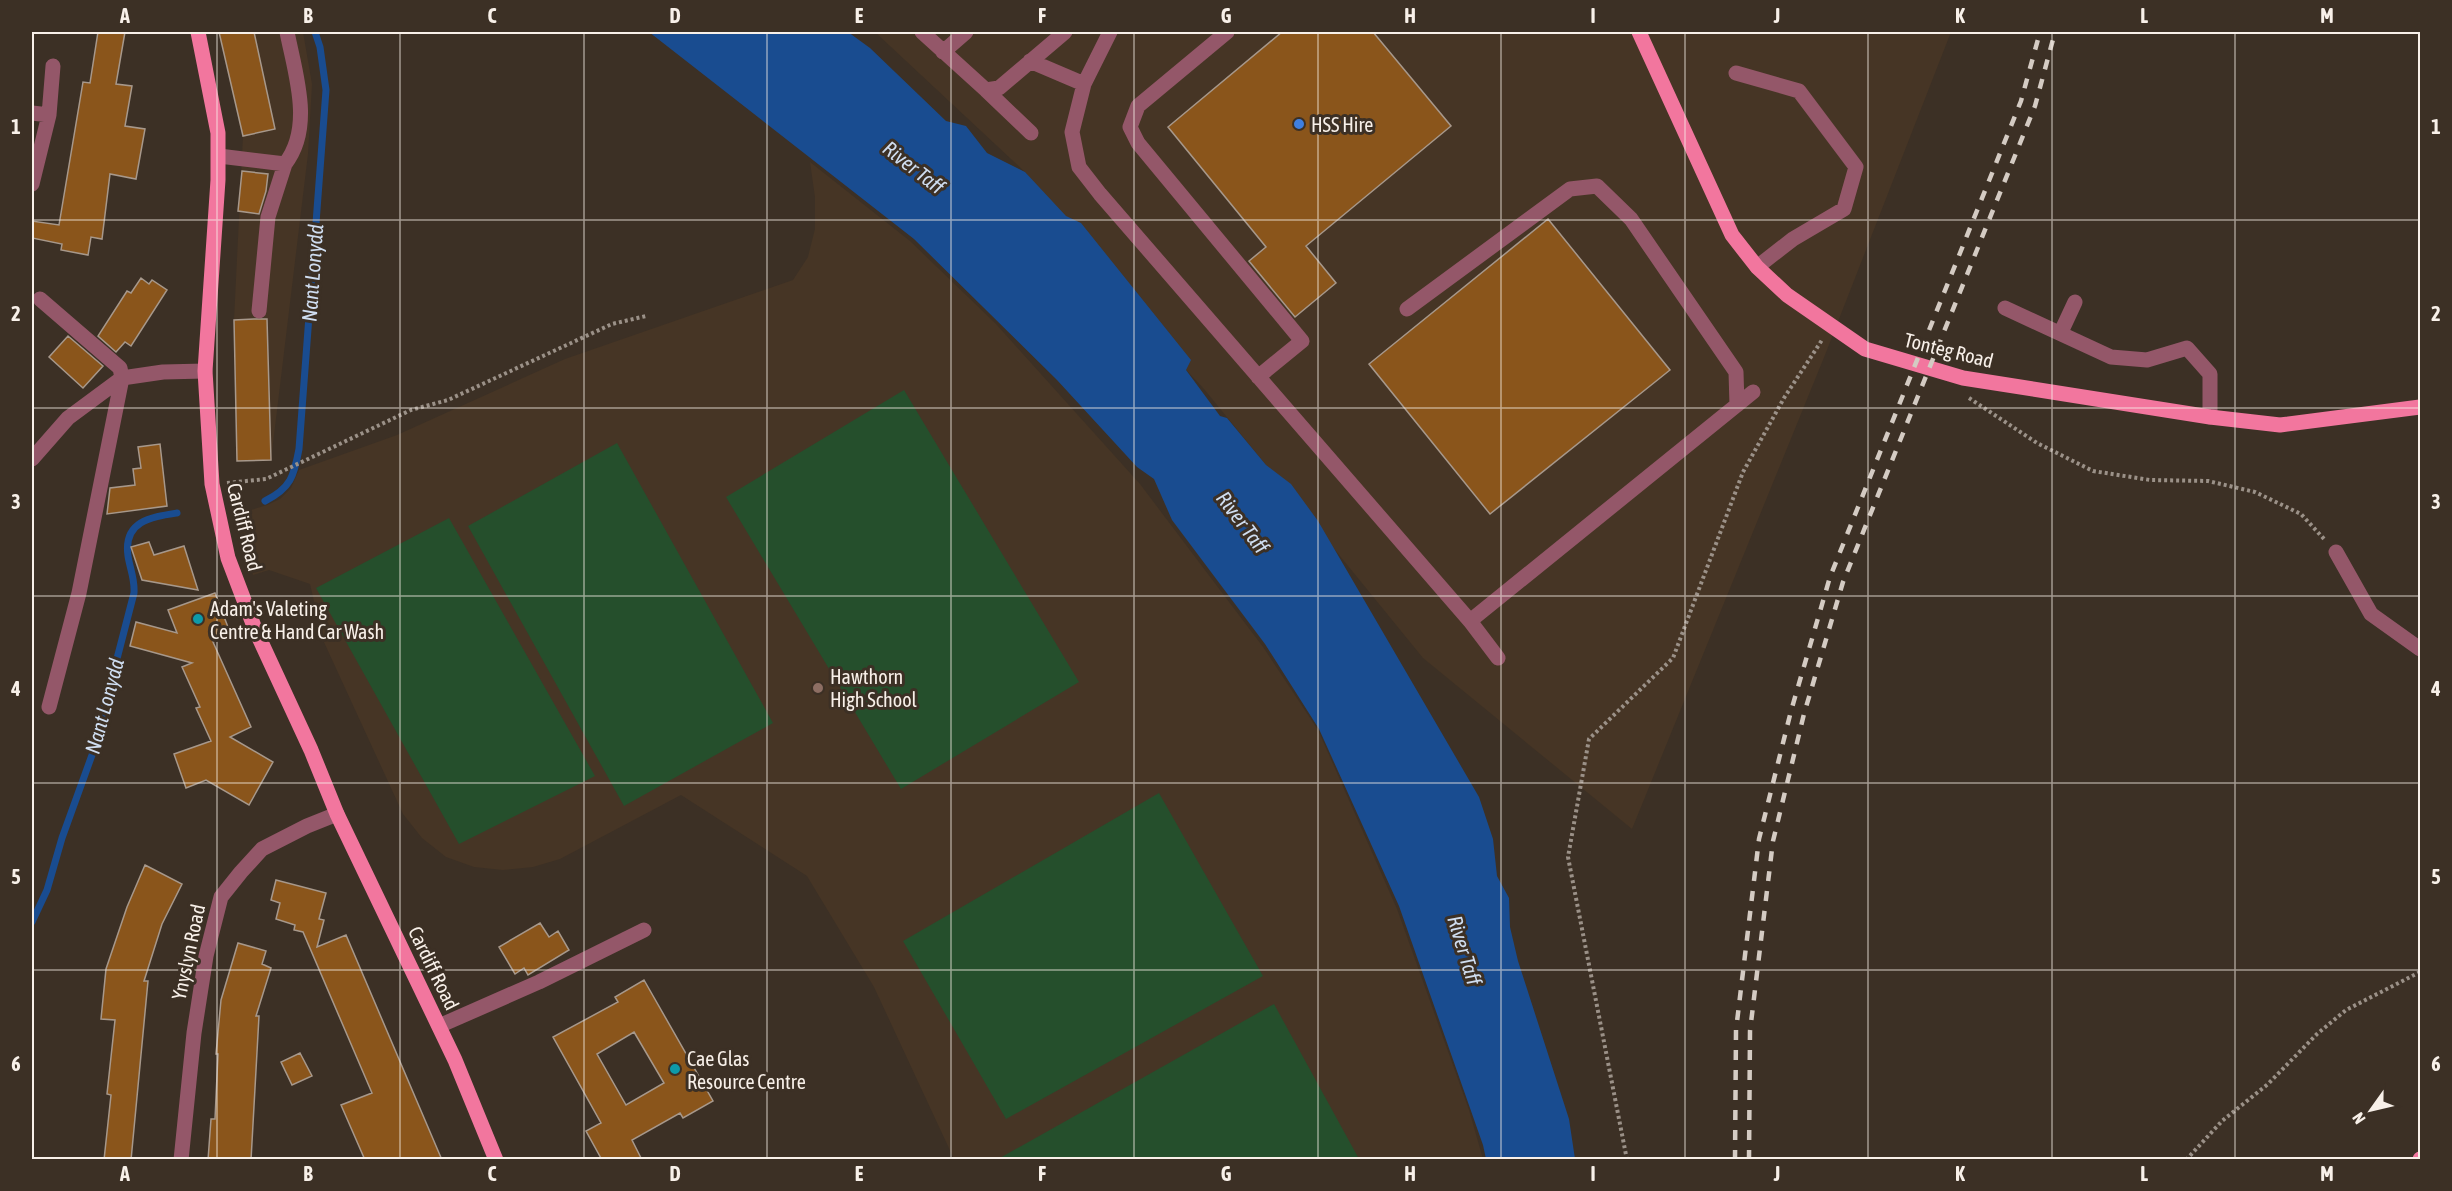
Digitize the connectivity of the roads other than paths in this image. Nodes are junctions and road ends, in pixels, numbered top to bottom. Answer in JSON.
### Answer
{"nodes":[{"id":1,"x":198,"y":32,"type":"edge"},
{"id":2,"x":287,"y":32,"type":"edge"},
{"id":3,"x":922,"y":32,"type":"edge"},
{"id":4,"x":966,"y":32,"type":"edge"},
{"id":5,"x":1065,"y":32,"type":"edge"},
{"id":6,"x":1110,"y":32,"type":"edge"},
{"id":7,"x":1227,"y":32,"type":"edge"},
{"id":8,"x":1639,"y":32,"type":"edge"},
{"id":9,"x":943,"y":52,"type":"junction"},
{"id":10,"x":1030,"y":61,"type":"junction"},
{"id":11,"x":53,"y":66,"type":"dead end"},
{"id":12,"x":1736,"y":73,"type":"dead end"},
{"id":13,"x":1084,"y":84,"type":"junction"},
{"id":14,"x":986,"y":90,"type":"junction"},
{"id":15,"x":32,"y":113,"type":"edge"},
{"id":16,"x":49,"y":115,"type":"junction"},
{"id":17,"x":1031,"y":133,"type":"dead end"},
{"id":18,"x":219,"y":156,"type":"junction"},
{"id":19,"x":285,"y":164,"type":"junction"},
{"id":20,"x":32,"y":183,"type":"edge"},
{"id":21,"x":1757,"y":267,"type":"junction"},
{"id":22,"x":40,"y":299,"type":"dead end"},
{"id":23,"x":2075,"y":302,"type":"dead end"},
{"id":24,"x":2006,"y":308,"type":"dead end"},
{"id":25,"x":1407,"y":309,"type":"dead end"},
{"id":26,"x":259,"y":311,"type":"dead end"},
{"id":27,"x":2061,"y":332,"type":"junction"},
{"id":28,"x":205,"y":371,"type":"junction"},
{"id":29,"x":1258,"y":377,"type":"junction"},
{"id":30,"x":122,"y":378,"type":"junction"},
{"id":31,"x":1752,"y":392,"type":"dead end"},
{"id":32,"x":1737,"y":405,"type":"junction"},
{"id":33,"x":2421,"y":407,"type":"edge"},
{"id":34,"x":2210,"y":417,"type":"junction"},
{"id":35,"x":32,"y":459,"type":"edge"},
{"id":36,"x":2336,"y":552,"type":"road end"},
{"id":37,"x":1470,"y":621,"type":"junction"},
{"id":38,"x":2421,"y":649,"type":"edge"},
{"id":39,"x":1498,"y":658,"type":"dead end"},
{"id":40,"x":49,"y":707,"type":"dead end"},
{"id":41,"x":337,"y":814,"type":"junction"},
{"id":42,"x":644,"y":930,"type":"dead end"},
{"id":43,"x":439,"y":1026,"type":"junction"},
{"id":44,"x":181,"y":1160,"type":"edge"},
{"id":45,"x":496,"y":1160,"type":"edge"}],
"edges":[{"from":1,"to":18,"type":"main road","name":"Cardiff Road"},
{"from":2,"to":19,"type":"street"},
{"from":3,"to":9,"type":"street"},
{"from":4,"to":9,"type":"street"},
{"from":5,"to":10,"type":"street"},
{"from":6,"to":13,"type":"street"},
{"from":7,"to":29,"type":"street"},
{"from":8,"to":21,"type":"main road","name":"Tonteg Road"},
{"from":9,"to":14,"type":"street"},
{"from":10,"to":13,"type":"street"},
{"from":10,"to":14,"type":"street"},
{"from":11,"to":16,"type":"street"},
{"from":12,"to":21,"type":"street"},
{"from":13,"to":29,"type":"street"},
{"from":14,"to":17,"type":"street"},
{"from":15,"to":16,"type":"street"},
{"from":16,"to":20,"type":"street"},
{"from":18,"to":19,"type":"street"},
{"from":18,"to":28,"type":"main road","name":"Cardiff Road"},
{"from":19,"to":26,"type":"street"},
{"from":21,"to":34,"type":"main road","name":"Tonteg Road"},
{"from":22,"to":30,"type":"street"},
{"from":23,"to":27,"type":"street"},
{"from":24,"to":27,"type":"street"},
{"from":25,"to":32,"type":"street"},
{"from":27,"to":34,"type":"street"},
{"from":28,"to":30,"type":"street"},
{"from":28,"to":41,"type":"main road","name":"Cardiff Road"},
{"from":29,"to":37,"type":"street"},
{"from":30,"to":35,"type":"street"},
{"from":30,"to":40,"type":"street"},
{"from":31,"to":32,"type":"street"},
{"from":32,"to":37,"type":"street"},
{"from":33,"to":34,"type":"main road","name":"Tonteg Road"},
{"from":36,"to":38,"type":"street"},
{"from":37,"to":39,"type":"street"},
{"from":41,"to":43,"type":"main road","name":"Cardiff Road"},
{"from":41,"to":44,"type":"street","name":"Ynyslyn Road"},
{"from":42,"to":43,"type":"street"},
{"from":43,"to":45,"type":"main road","name":"Cardiff Road"}]}
